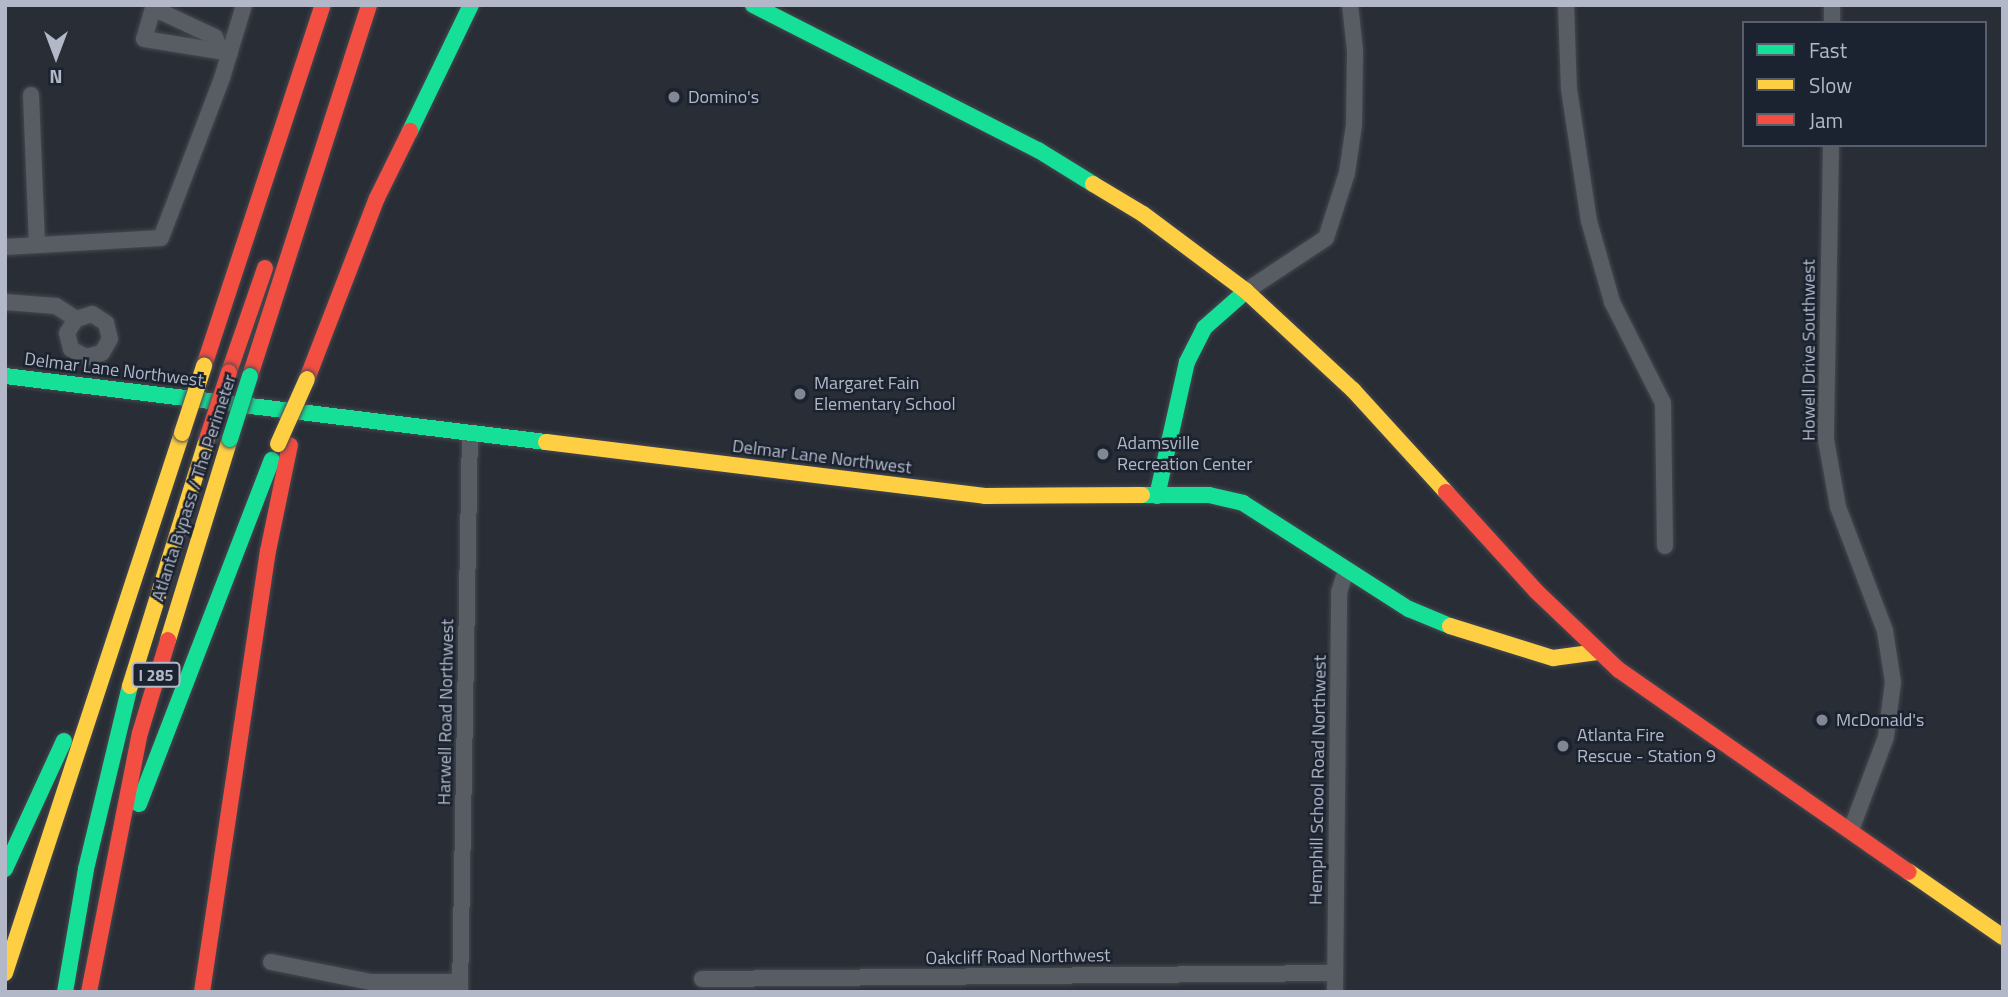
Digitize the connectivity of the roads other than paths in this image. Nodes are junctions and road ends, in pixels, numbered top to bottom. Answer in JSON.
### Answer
{"nodes":[{"id":1,"x":244,"y":5,"type":"edge"},
{"id":2,"x":323,"y":5,"type":"edge"},
{"id":3,"x":360,"y":5,"type":"edge"},
{"id":4,"x":369,"y":5,"type":"edge"},
{"id":5,"x":471,"y":5,"type":"edge"},
{"id":6,"x":753,"y":5,"type":"edge"},
{"id":7,"x":1350,"y":5,"type":"edge"},
{"id":8,"x":1566,"y":5,"type":"edge"},
{"id":9,"x":31,"y":95,"type":"dead end"},
{"id":10,"x":1831,"y":147,"type":"edge"},
{"id":11,"x":278,"y":230,"type":"dead end"},
{"id":12,"x":37,"y":245,"type":"junction"},
{"id":13,"x":5,"y":247,"type":"edge"},
{"id":14,"x":269,"y":256,"type":"dead end"},
{"id":15,"x":1246,"y":291,"type":"junction"},
{"id":16,"x":5,"y":302,"type":"edge"},
{"id":17,"x":76,"y":318,"type":"dead end"},
{"id":18,"x":5,"y":376,"type":"edge"},
{"id":19,"x":470,"y":433,"type":"junction"},
{"id":20,"x":284,"y":444,"type":"junction"},
{"id":21,"x":1157,"y":496,"type":"junction"},
{"id":22,"x":1665,"y":546,"type":"dead end"},
{"id":23,"x":1346,"y":570,"type":"junction"},
{"id":24,"x":111,"y":640,"type":"junction"},
{"id":25,"x":1598,"y":652,"type":"junction"},
{"id":26,"x":1851,"y":830,"type":"junction"},
{"id":27,"x":5,"y":869,"type":"edge"},
{"id":28,"x":101,"y":916,"type":"junction"},
{"id":29,"x":2003,"y":937,"type":"edge"},
{"id":30,"x":271,"y":962,"type":"dead end"},
{"id":31,"x":1335,"y":973,"type":"junction"},
{"id":32,"x":5,"y":974,"type":"edge"},
{"id":33,"x":1142,"y":975,"type":"junction"},
{"id":34,"x":702,"y":979,"type":"dead end"},
{"id":35,"x":888,"y":985,"type":"edge"},
{"id":36,"x":460,"y":987,"type":"edge"},
{"id":37,"x":65,"y":992,"type":"edge"},
{"id":38,"x":89,"y":992,"type":"edge"},
{"id":39,"x":202,"y":992,"type":"edge"},
{"id":40,"x":1142,"y":992,"type":"edge"},
{"id":41,"x":1335,"y":992,"type":"edge"}],
"edges":[{"from":1,"to":12,"type":"street"},
{"from":2,"to":24,"type":"main road","name":"Atlanta Bypass / The Perimeter","bridge":true},
{"from":3,"to":11,"type":"main road"},
{"from":4,"to":28,"type":"main road","name":"Atlanta Bypass / The Perimeter","number":"I 285","bridge":true},
{"from":5,"to":20,"type":"main road","bridge":true},
{"from":6,"to":15,"type":"main road"},
{"from":7,"to":15,"type":"street"},
{"from":8,"to":22,"type":"street"},
{"from":9,"to":12,"type":"street"},
{"from":10,"to":26,"type":"street","name":"Howell Drive Southwest"},
{"from":12,"to":13,"type":"street"},
{"from":14,"to":37,"type":"main road","bridge":true},
{"from":15,"to":21,"type":"main road"},
{"from":15,"to":25,"type":"main road"},
{"from":16,"to":17,"type":"street"},
{"from":18,"to":19,"type":"main road","name":"Delmar Lane Northwest"},
{"from":19,"to":21,"type":"main road","name":"Delmar Lane Northwest"},
{"from":19,"to":36,"type":"street","name":"Harwell Road Northwest"},
{"from":20,"to":28,"type":"main road"},
{"from":20,"to":39,"type":"main road"},
{"from":21,"to":23,"type":"main road","name":"Delmar Lane Northwest"},
{"from":23,"to":25,"type":"main road","name":"Delmar Lane Northwest"},
{"from":23,"to":31,"type":"street","name":"Hemphill School Road Northwest"},
{"from":24,"to":27,"type":"main road"},
{"from":24,"to":32,"type":"main road","name":"Atlanta Bypass / The Perimeter"},
{"from":25,"to":26,"type":"main road"},
{"from":26,"to":29,"type":"main road"},
{"from":28,"to":38,"type":"main road","name":"Atlanta Bypass / The Perimeter","number":"I 285"},
{"from":30,"to":36,"type":"street"},
{"from":31,"to":33,"type":"street","name":"Oakcliff Road Northwest"},
{"from":31,"to":41,"type":"street","name":"Hemphill School Road Northwest"},
{"from":33,"to":35,"type":"street","name":"Oakcliff Road Northwest"},
{"from":33,"to":40,"type":"street"},
{"from":34,"to":35,"type":"street","name":"Oakcliff Road Northwest"}]}
